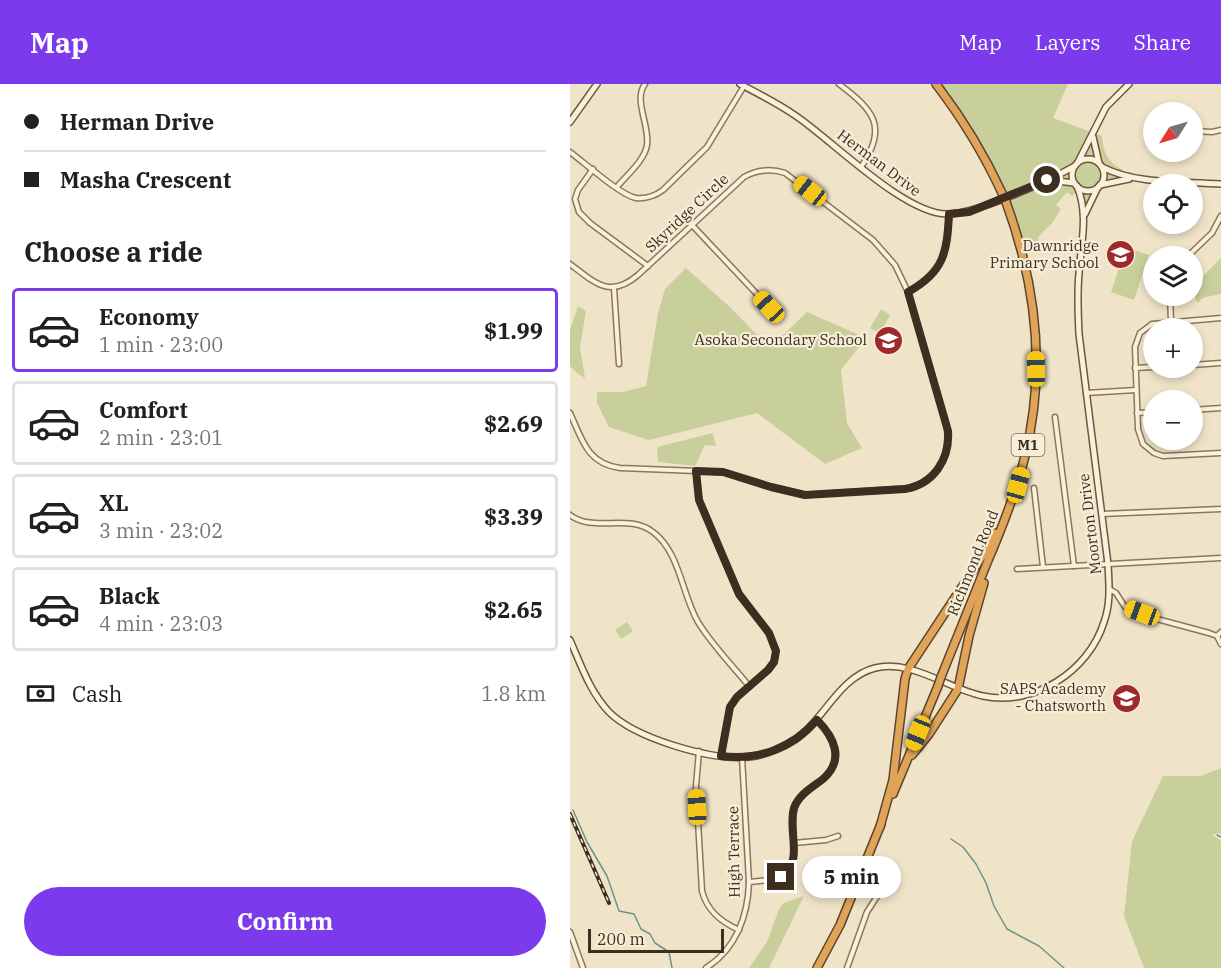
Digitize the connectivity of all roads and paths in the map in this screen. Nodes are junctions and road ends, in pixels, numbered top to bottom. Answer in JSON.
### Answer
{"nodes":[{"id":1,"x":597,"y":84,"type":"edge"},
{"id":2,"x":645,"y":84,"type":"edge"},
{"id":3,"x":838,"y":84,"type":"edge"},
{"id":4,"x":930,"y":84,"type":"edge"},
{"id":5,"x":936,"y":84,"type":"edge"},
{"id":6,"x":1128,"y":84,"type":"edge"},
{"id":7,"x":742,"y":85,"type":"edge"},
{"id":8,"x":570,"y":122,"type":"edge"},
{"id":9,"x":963,"y":122,"type":"junction"},
{"id":10,"x":1221,"y":130,"type":"edge"},
{"id":11,"x":1203,"y":132,"type":"edge"},
{"id":12,"x":1093,"y":135,"type":"junction"},
{"id":13,"x":570,"y":152,"type":"edge"},
{"id":14,"x":1076,"y":165,"type":"junction"},
{"id":15,"x":861,"y":166,"type":"junction"},
{"id":16,"x":1101,"y":166,"type":"junction"},
{"id":17,"x":593,"y":169,"type":"junction"},
{"id":18,"x":1133,"y":178,"type":"junction"},
{"id":19,"x":1047,"y":180,"type":"junction"},
{"id":20,"x":1221,"y":184,"type":"edge"},
{"id":21,"x":1076,"y":185,"type":"junction"},
{"id":22,"x":1099,"y":186,"type":"junction"},
{"id":23,"x":617,"y":188,"type":"junction"},
{"id":24,"x":949,"y":214,"type":"junction"},
{"id":25,"x":1084,"y":215,"type":"junction"},
{"id":26,"x":1221,"y":216,"type":"edge"},
{"id":27,"x":692,"y":225,"type":"junction"},
{"id":28,"x":1198,"y":246,"type":"edge"},
{"id":29,"x":570,"y":264,"type":"edge"},
{"id":30,"x":648,"y":266,"type":"junction"},
{"id":31,"x":614,"y":288,"type":"junction"},
{"id":32,"x":908,"y":292,"type":"junction"},
{"id":33,"x":769,"y":307,"type":"dead end"},
{"id":34,"x":1221,"y":318,"type":"edge"},
{"id":35,"x":1203,"y":319,"type":"edge"},
{"id":36,"x":1143,"y":331,"type":"edge"},
{"id":37,"x":1221,"y":363,"type":"edge"},
{"id":38,"x":619,"y":364,"type":"dead end"},
{"id":39,"x":1203,"y":364,"type":"edge"},
{"id":40,"x":1135,"y":368,"type":"junction"},
{"id":41,"x":1143,"y":368,"type":"edge"},
{"id":42,"x":1136,"y":390,"type":"junction"},
{"id":43,"x":1086,"y":393,"type":"junction"},
{"id":44,"x":1221,"y":408,"type":"edge"},
{"id":45,"x":1203,"y":409,"type":"edge"},
{"id":46,"x":570,"y":413,"type":"edge"},
{"id":47,"x":1137,"y":413,"type":"junction"},
{"id":48,"x":1143,"y":413,"type":"edge"},
{"id":49,"x":1055,"y":417,"type":"dead end"},
{"id":50,"x":1221,"y":453,"type":"edge"},
{"id":51,"x":696,"y":471,"type":"junction"},
{"id":52,"x":1018,"y":485,"type":"junction"},
{"id":53,"x":1034,"y":488,"type":"dead end"},
{"id":54,"x":1221,"y":509,"type":"edge"},
{"id":55,"x":1101,"y":514,"type":"junction"},
{"id":56,"x":570,"y":515,"type":"edge"},
{"id":57,"x":996,"y":543,"type":"junction"},
{"id":58,"x":1221,"y":558,"type":"edge"},
{"id":59,"x":1108,"y":564,"type":"junction"},
{"id":60,"x":1074,"y":566,"type":"junction"},
{"id":61,"x":1043,"y":567,"type":"junction"},
{"id":62,"x":1017,"y":569,"type":"dead end"},
{"id":63,"x":1109,"y":589,"type":"junction"},
{"id":64,"x":1221,"y":632,"type":"edge"},
{"id":65,"x":1217,"y":636,"type":"junction"},
{"id":66,"x":570,"y":640,"type":"edge"},
{"id":67,"x":1221,"y":644,"type":"edge"},
{"id":68,"x":908,"y":669,"type":"junction"},
{"id":69,"x":749,"y":686,"type":"junction"},
{"id":70,"x":958,"y":689,"type":"junction"},
{"id":71,"x":817,"y":720,"type":"junction"},
{"id":72,"x":699,"y":751,"type":"junction"},
{"id":73,"x":721,"y":756,"type":"junction"},
{"id":74,"x":742,"y":757,"type":"junction"},
{"id":75,"x":907,"y":760,"type":"junction"},
{"id":76,"x":880,"y":827,"type":"junction"},
{"id":77,"x":838,"y":836,"type":"dead end"},
{"id":78,"x":794,"y":843,"type":"junction"},
{"id":79,"x":749,"y":882,"type":"junction"},
{"id":80,"x":878,"y":895,"type":"dead end"},
{"id":81,"x":739,"y":930,"type":"junction"},
{"id":82,"x":570,"y":932,"type":"edge"},
{"id":83,"x":583,"y":968,"type":"edge"},
{"id":84,"x":706,"y":968,"type":"edge"},
{"id":85,"x":817,"y":968,"type":"edge"},
{"id":86,"x":847,"y":968,"type":"edge"}],
"edges":[{"from":1,"to":8,"type":"street"},
{"from":2,"to":23,"type":"street"},
{"from":3,"to":15,"type":"street"},
{"from":4,"to":9,"type":"highway","number":"M1"},
{"from":5,"to":9,"type":"highway","number":"M1"},
{"from":6,"to":12,"type":"street"},
{"from":7,"to":15,"type":"street","name":"Herman Drive"},
{"from":7,"to":23,"type":"street"},
{"from":9,"to":52,"type":"highway","name":"Richmond Road","number":"M1","bridge":true},
{"from":10,"to":11,"type":"street"},
{"from":12,"to":14,"type":"street"},
{"from":12,"to":16,"type":"street"},
{"from":13,"to":17,"type":"street"},
{"from":14,"to":16,"type":"street"},
{"from":14,"to":19,"type":"street","name":"Herman Drive"},
{"from":14,"to":21,"type":"street"},
{"from":15,"to":24,"type":"street","name":"Herman Drive"},
{"from":16,"to":18,"type":"street"},
{"from":16,"to":22,"type":"street"},
{"from":17,"to":23,"type":"street"},
{"from":17,"to":30,"type":"street"},
{"from":18,"to":20,"type":"street"},
{"from":18,"to":22,"type":"street"},
{"from":19,"to":21,"type":"street","name":"Herman Drive"},
{"from":19,"to":24,"type":"street","name":"Herman Drive"},
{"from":21,"to":22,"type":"street"},
{"from":21,"to":25,"type":"street","name":"Moorton Drive"},
{"from":22,"to":25,"type":"street","name":"Moorton Drive"},
{"from":24,"to":32,"type":"street"},
{"from":25,"to":43,"type":"street","name":"Moorton Drive"},
{"from":26,"to":28,"type":"street"},
{"from":27,"to":30,"type":"street","name":"Skyridge Circle"},
{"from":27,"to":32,"type":"street","name":"Skyridge Circle"},
{"from":27,"to":33,"type":"street"},
{"from":29,"to":31,"type":"street"},
{"from":30,"to":31,"type":"street","name":"Skyridge Circle"},
{"from":31,"to":38,"type":"street"},
{"from":32,"to":51,"type":"street","name":"Skyridge Circle"},
{"from":34,"to":35,"type":"street"},
{"from":36,"to":40,"type":"street"},
{"from":37,"to":39,"type":"street"},
{"from":40,"to":41,"type":"street"},
{"from":40,"to":42,"type":"street"},
{"from":42,"to":43,"type":"street"},
{"from":42,"to":47,"type":"street"},
{"from":43,"to":55,"type":"street","name":"Moorton Drive"},
{"from":44,"to":45,"type":"street"},
{"from":46,"to":51,"type":"street","name":"Skyridge Circle"},
{"from":47,"to":48,"type":"street"},
{"from":47,"to":50,"type":"street"},
{"from":49,"to":60,"type":"street"},
{"from":51,"to":69,"type":"street"},
{"from":52,"to":57,"type":"highway","name":"Richmond Road","number":"M1"},
{"from":52,"to":68,"type":"highway"},
{"from":53,"to":61,"type":"street"},
{"from":54,"to":55,"type":"street"},
{"from":55,"to":59,"type":"street","name":"Moorton Drive"},
{"from":56,"to":69,"type":"street"},
{"from":57,"to":70,"type":"highway"},
{"from":57,"to":75,"type":"highway","name":"Richmond Road","number":"M1","bridge":true},
{"from":58,"to":59,"type":"street"},
{"from":59,"to":60,"type":"street"},
{"from":59,"to":63,"type":"street","name":"Moorton Drive"},
{"from":60,"to":61,"type":"street"},
{"from":61,"to":62,"type":"street"},
{"from":63,"to":65,"type":"street"},
{"from":63,"to":70,"type":"street","name":"Moorton Drive"},
{"from":64,"to":65,"type":"street"},
{"from":65,"to":67,"type":"street"},
{"from":66,"to":72,"type":"street","name":"Moorton Drive"},
{"from":68,"to":70,"type":"street","name":"Moorton Drive"},
{"from":68,"to":71,"type":"street","name":"Moorton Drive"},
{"from":68,"to":76,"type":"highway"},
{"from":69,"to":73,"type":"street"},
{"from":70,"to":75,"type":"highway"},
{"from":71,"to":74,"type":"street","name":"Moorton Drive"},
{"from":71,"to":78,"type":"street"},
{"from":72,"to":73,"type":"street","name":"Moorton Drive"},
{"from":72,"to":81,"type":"street"},
{"from":73,"to":74,"type":"street","name":"Moorton Drive"},
{"from":74,"to":79,"type":"street","name":"High Terrace"},
{"from":75,"to":76,"type":"highway","name":"Richmond Road","number":"M1"},
{"from":76,"to":85,"type":"highway","name":"Richmond Road","number":"M1"},
{"from":77,"to":78,"type":"street"},
{"from":78,"to":79,"type":"street"},
{"from":79,"to":81,"type":"street","name":"High Terrace"},
{"from":80,"to":86,"type":"street"},
{"from":81,"to":84,"type":"street","name":"High Terrace"},
{"from":82,"to":83,"type":"street"}]}
